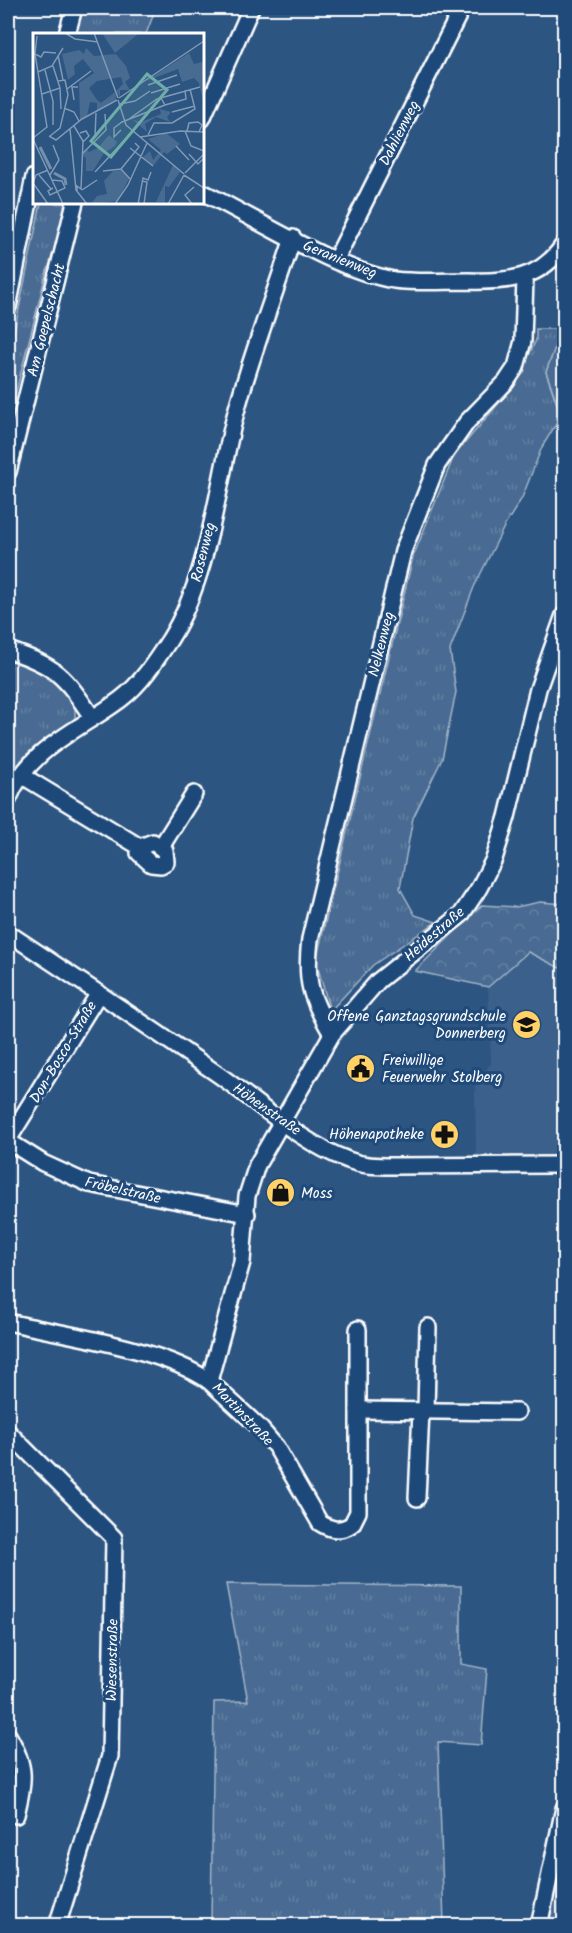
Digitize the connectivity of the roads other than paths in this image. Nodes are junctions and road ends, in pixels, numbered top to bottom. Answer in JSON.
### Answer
{"nodes":[{"id":1,"x":74,"y":8,"type":"edge"},
{"id":2,"x":251,"y":8,"type":"edge"},
{"id":3,"x":462,"y":8,"type":"edge"},
{"id":4,"x":67,"y":33,"type":"edge"},
{"id":5,"x":204,"y":114,"type":"edge"},
{"id":6,"x":33,"y":182,"type":"edge"},
{"id":7,"x":204,"y":193,"type":"edge"},
{"id":8,"x":75,"y":204,"type":"edge"},
{"id":9,"x":293,"y":238,"type":"junction"},
{"id":10,"x":564,"y":244,"type":"edge"},
{"id":11,"x":336,"y":260,"type":"junction"},
{"id":12,"x":525,"y":278,"type":"junction"},
{"id":13,"x":8,"y":307,"type":"edge"},
{"id":14,"x":8,"y":472,"type":"edge"},
{"id":15,"x":564,"y":615,"type":"edge"},
{"id":16,"x":8,"y":650,"type":"edge"},
{"id":17,"x":92,"y":717,"type":"junction"},
{"id":18,"x":21,"y":775,"type":"junction"},
{"id":19,"x":194,"y":794,"type":"dead end"},
{"id":20,"x":8,"y":800,"type":"edge"},
{"id":21,"x":8,"y":933,"type":"edge"},
{"id":22,"x":99,"y":993,"type":"junction"},
{"id":23,"x":332,"y":1034,"type":"junction"},
{"id":24,"x":281,"y":1121,"type":"junction"},
{"id":25,"x":8,"y":1141,"type":"edge"},
{"id":26,"x":564,"y":1165,"type":"edge"},
{"id":27,"x":246,"y":1214,"type":"junction"},
{"id":28,"x":8,"y":1322,"type":"edge"},
{"id":29,"x":428,"y":1327,"type":"dead end"},
{"id":30,"x":358,"y":1329,"type":"dead end"},
{"id":31,"x":210,"y":1381,"type":"junction"},
{"id":32,"x":358,"y":1410,"type":"junction"},
{"id":33,"x":424,"y":1411,"type":"junction"},
{"id":34,"x":517,"y":1412,"type":"dead end"},
{"id":35,"x":8,"y":1432,"type":"edge"},
{"id":36,"x":417,"y":1498,"type":"dead end"},
{"id":37,"x":8,"y":1735,"type":"edge"},
{"id":38,"x":564,"y":1808,"type":"edge"},
{"id":39,"x":16,"y":1815,"type":"dead end"},
{"id":40,"x":57,"y":1926,"type":"edge"},
{"id":41,"x":539,"y":1926,"type":"edge"}],
"edges":[{"from":1,"to":4,"type":"street"},
{"from":2,"to":5,"type":"street"},
{"from":3,"to":11,"type":"street","name":"Dahlienweg"},
{"from":6,"to":13,"type":"street"},
{"from":7,"to":9,"type":"street","name":"Geranienweg"},
{"from":8,"to":14,"type":"street","name":"Am Goepelschacht"},
{"from":9,"to":11,"type":"street","name":"Geranienweg"},
{"from":9,"to":17,"type":"street","name":"Rosenweg"},
{"from":10,"to":12,"type":"street"},
{"from":11,"to":12,"type":"street","name":"Geranienweg"},
{"from":12,"to":23,"type":"street","name":"Nelkenweg"},
{"from":15,"to":23,"type":"street","name":"Heidestraße"},
{"from":16,"to":17,"type":"street"},
{"from":17,"to":18,"type":"street","name":"Rosenweg"},
{"from":18,"to":19,"type":"street"},
{"from":18,"to":20,"type":"street","name":"Rosenweg"},
{"from":21,"to":22,"type":"street","name":"Höhenstraße"},
{"from":22,"to":24,"type":"street","name":"Höhenstraße"},
{"from":22,"to":25,"type":"street","name":"Don-Bosco-Straße"},
{"from":23,"to":24,"type":"street","name":"Heidestraße"},
{"from":24,"to":26,"type":"street","name":"Höhenstraße"},
{"from":24,"to":27,"type":"street","name":"Martinstraße"},
{"from":25,"to":27,"type":"street","name":"Fröbelstraße"},
{"from":27,"to":31,"type":"street","name":"Martinstraße"},
{"from":28,"to":31,"type":"street"},
{"from":29,"to":33,"type":"street"},
{"from":30,"to":32,"type":"street","name":"Martinstraße"},
{"from":31,"to":32,"type":"street","name":"Martinstraße"},
{"from":32,"to":33,"type":"street"},
{"from":33,"to":34,"type":"street"},
{"from":33,"to":36,"type":"street"},
{"from":35,"to":40,"type":"street","name":"Wiesenstraße"},
{"from":37,"to":39,"type":"street"},
{"from":38,"to":41,"type":"street"}]}
